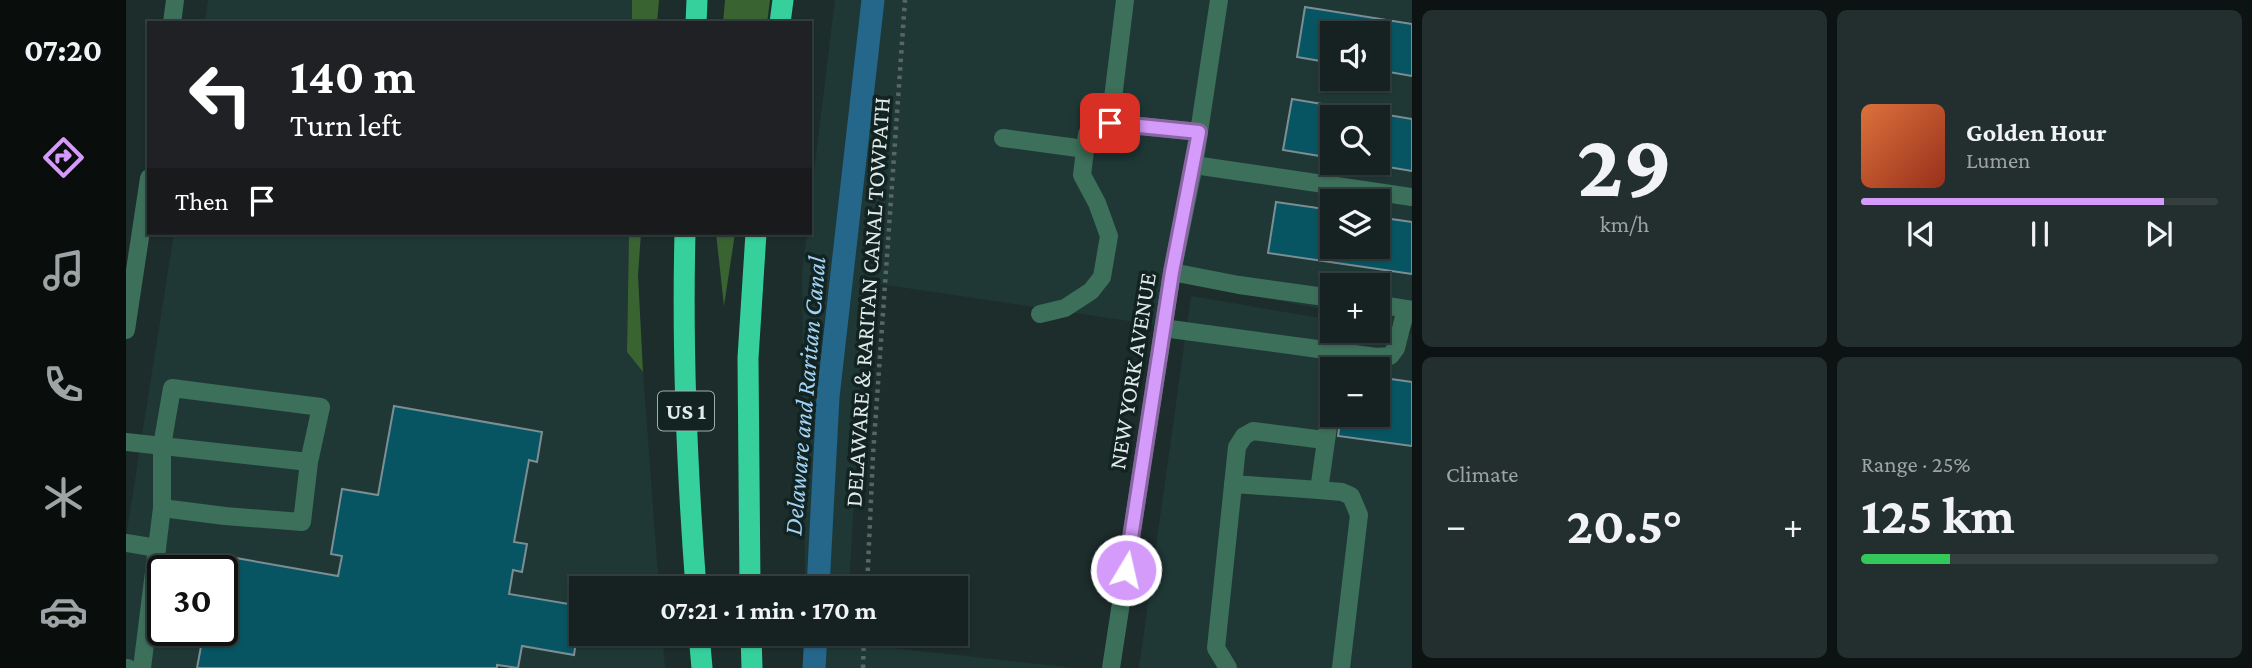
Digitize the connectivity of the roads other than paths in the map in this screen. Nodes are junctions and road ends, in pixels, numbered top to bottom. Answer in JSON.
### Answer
{"nodes":[{"id":1,"x":175,"y":0,"type":"edge"},
{"id":2,"x":697,"y":0,"type":"edge"},
{"id":3,"x":783,"y":0,"type":"edge"},
{"id":4,"x":1125,"y":0,"type":"edge"},
{"id":5,"x":1219,"y":0,"type":"edge"},
{"id":6,"x":172,"y":21,"type":"edge"},
{"id":7,"x":696,"y":21,"type":"edge"},
{"id":8,"x":780,"y":21,"type":"edge"},
{"id":9,"x":1110,"y":123,"type":"junction"},
{"id":10,"x":1199,"y":132,"type":"junction"},
{"id":11,"x":1003,"y":138,"type":"dead end"},
{"id":12,"x":1085,"y":149,"type":"junction"},
{"id":13,"x":1195,"y":165,"type":"junction"},
{"id":14,"x":147,"y":191,"type":"edge"},
{"id":15,"x":1412,"y":197,"type":"edge"},
{"id":16,"x":685,"y":235,"type":"edge"},
{"id":17,"x":756,"y":235,"type":"edge"},
{"id":18,"x":1172,"y":272,"type":"junction"},
{"id":19,"x":1320,"y":296,"type":"edge"},
{"id":20,"x":1390,"y":306,"type":"edge"},
{"id":21,"x":1409,"y":309,"type":"edge"},
{"id":22,"x":1040,"y":314,"type":"dead end"},
{"id":23,"x":1164,"y":328,"type":"junction"},
{"id":24,"x":126,"y":330,"type":"edge"},
{"id":25,"x":1377,"y":357,"type":"edge"},
{"id":26,"x":1320,"y":358,"type":"edge"},
{"id":27,"x":1327,"y":427,"type":"edge"},
{"id":28,"x":1324,"y":440,"type":"junction"},
{"id":29,"x":126,"y":442,"type":"edge"},
{"id":30,"x":162,"y":446,"type":"junction"},
{"id":31,"x":309,"y":462,"type":"junction"},
{"id":32,"x":1233,"y":484,"type":"junction"},
{"id":33,"x":1319,"y":490,"type":"junction"},
{"id":34,"x":162,"y":508,"type":"junction"},
{"id":35,"x":126,"y":543,"type":"edge"},
{"id":36,"x":157,"y":548,"type":"junction"},
{"id":37,"x":695,"y":576,"type":"edge"},
{"id":38,"x":750,"y":576,"type":"edge"},
{"id":39,"x":700,"y":646,"type":"edge"},
{"id":40,"x":751,"y":646,"type":"edge"},
{"id":41,"x":142,"y":668,"type":"edge"},
{"id":42,"x":702,"y":668,"type":"edge"},
{"id":43,"x":752,"y":668,"type":"edge"},
{"id":44,"x":1111,"y":668,"type":"edge"},
{"id":45,"x":1228,"y":668,"type":"edge"},
{"id":46,"x":1341,"y":668,"type":"edge"}],
"edges":[{"from":1,"to":6,"type":"street"},
{"from":2,"to":7,"type":"highway"},
{"from":3,"to":8,"type":"highway"},
{"from":4,"to":9,"type":"street"},
{"from":5,"to":10,"type":"street","name":"NEW YORK AVENUE"},
{"from":9,"to":10,"type":"street"},
{"from":9,"to":12,"type":"street"},
{"from":10,"to":13,"type":"street","name":"NEW YORK AVENUE"},
{"from":11,"to":12,"type":"street"},
{"from":12,"to":22,"type":"street"},
{"from":13,"to":15,"type":"street"},
{"from":13,"to":18,"type":"street","name":"NEW YORK AVENUE"},
{"from":14,"to":24,"type":"street"},
{"from":16,"to":37,"type":"highway","number":"US 1"},
{"from":17,"to":38,"type":"highway","number":"US 1"},
{"from":18,"to":19,"type":"street"},
{"from":18,"to":23,"type":"street","name":"NEW YORK AVENUE"},
{"from":20,"to":21,"type":"street"},
{"from":21,"to":25,"type":"street"},
{"from":23,"to":26,"type":"street"},
{"from":23,"to":44,"type":"street","name":"NEW YORK AVENUE"},
{"from":27,"to":28,"type":"street"},
{"from":28,"to":32,"type":"street"},
{"from":28,"to":33,"type":"street"},
{"from":29,"to":30,"type":"street"},
{"from":30,"to":31,"type":"street"},
{"from":30,"to":31,"type":"street"},
{"from":30,"to":34,"type":"street"},
{"from":31,"to":34,"type":"street"},
{"from":32,"to":33,"type":"street"},
{"from":32,"to":45,"type":"street"},
{"from":33,"to":46,"type":"street"},
{"from":34,"to":36,"type":"street"},
{"from":35,"to":36,"type":"street"},
{"from":36,"to":41,"type":"street"},
{"from":39,"to":42,"type":"highway"},
{"from":40,"to":43,"type":"highway"}]}
